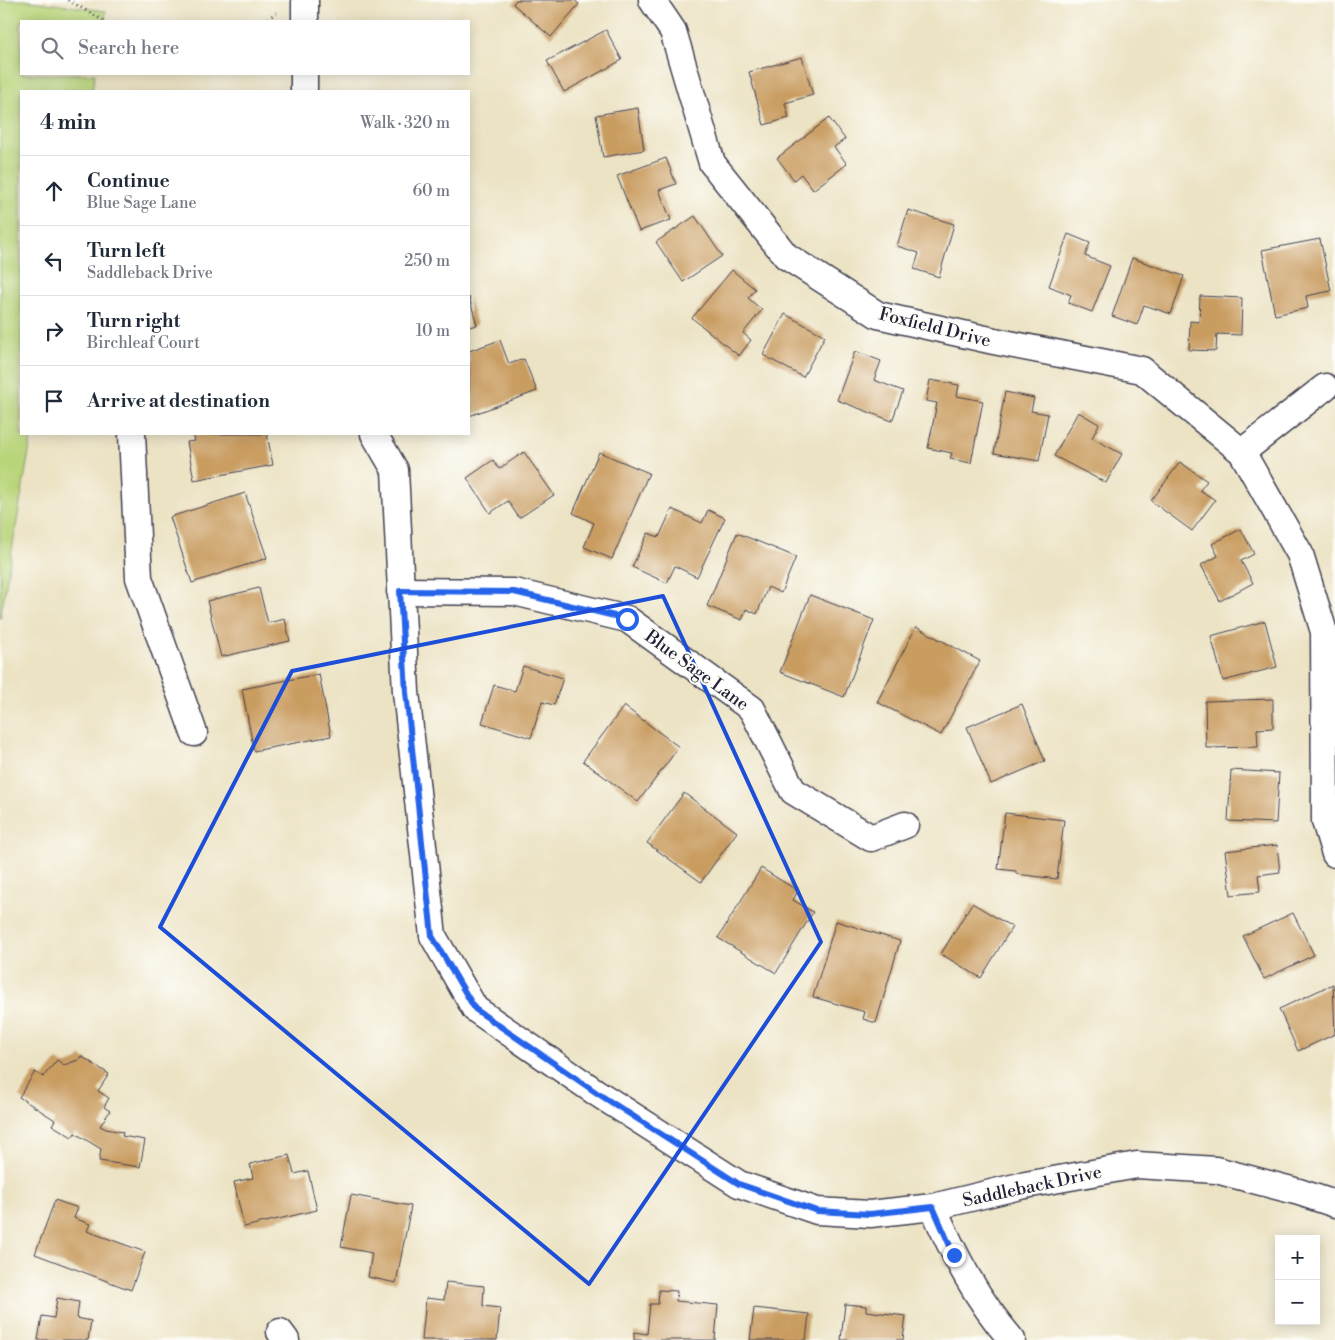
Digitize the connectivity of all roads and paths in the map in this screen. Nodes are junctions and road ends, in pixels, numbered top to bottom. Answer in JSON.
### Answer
{"nodes":[{"id":1,"x":68,"y":0,"type":"edge"},
{"id":2,"x":305,"y":0,"type":"edge"},
{"id":3,"x":652,"y":0,"type":"edge"},
{"id":4,"x":102,"y":20,"type":"edge"},
{"id":5,"x":305,"y":20,"type":"edge"},
{"id":6,"x":304,"y":75,"type":"edge"},
{"id":7,"x":304,"y":90,"type":"edge"},
{"id":8,"x":1325,"y":386,"type":"dead end"},
{"id":9,"x":132,"y":435,"type":"edge"},
{"id":10,"x":375,"y":435,"type":"edge"},
{"id":11,"x":1242,"y":452,"type":"junction"},
{"id":12,"x":400,"y":591,"type":"junction"},
{"id":13,"x":194,"y":733,"type":"dead end"},
{"id":14,"x":905,"y":825,"type":"dead end"},
{"id":15,"x":1335,"y":854,"type":"edge"},
{"id":16,"x":1335,"y":1204,"type":"edge"},
{"id":17,"x":933,"y":1207,"type":"junction"},
{"id":18,"x":1012,"y":1340,"type":"edge"}],
"edges":[{"from":1,"to":4,"type":"path"},
{"from":2,"to":5,"type":"street"},
{"from":3,"to":11,"type":"street","name":"Foxfield Drive"},
{"from":6,"to":7,"type":"street"},
{"from":8,"to":11,"type":"street"},
{"from":9,"to":13,"type":"street"},
{"from":10,"to":12,"type":"street","name":"Saddleback Drive"},
{"from":11,"to":15,"type":"street","name":"Foxfield Drive"},
{"from":12,"to":14,"type":"street","name":"Blue Sage Lane"},
{"from":12,"to":17,"type":"street","name":"Saddleback Drive"},
{"from":16,"to":17,"type":"street","name":"Saddleback Drive"},
{"from":17,"to":18,"type":"street"}]}
